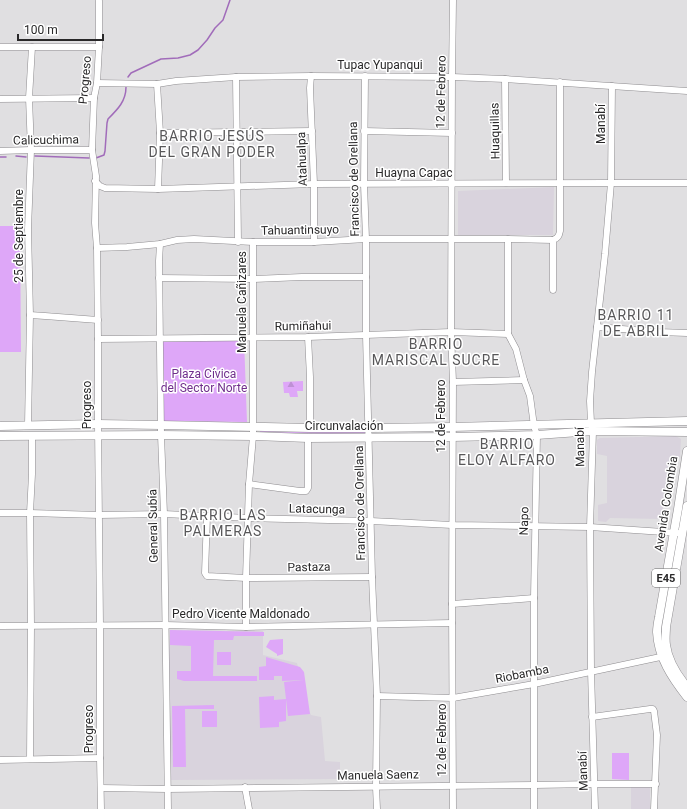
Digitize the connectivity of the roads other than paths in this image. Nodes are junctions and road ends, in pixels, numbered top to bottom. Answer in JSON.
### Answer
{"nodes":[{"id":1,"x":453,"y":0,"type":"edge"},
{"id":2,"x":99,"y":1,"type":"edge"},
{"id":3,"x":0,"y":47,"type":"edge"},
{"id":4,"x":32,"y":47,"type":"junction"},
{"id":5,"x":99,"y":48,"type":"junction"},
{"id":6,"x":311,"y":76,"type":"junction"},
{"id":7,"x":365,"y":76,"type":"junction"},
{"id":8,"x":236,"y":77,"type":"junction"},
{"id":9,"x":452,"y":77,"type":"junction"},
{"id":10,"x":505,"y":79,"type":"junction"},
{"id":11,"x":560,"y":82,"type":"junction"},
{"id":12,"x":97,"y":83,"type":"junction"},
{"id":13,"x":156,"y":84,"type":"junction"},
{"id":14,"x":612,"y":86,"type":"junction"},
{"id":15,"x":687,"y":91,"type":"edge"},
{"id":16,"x":0,"y":98,"type":"edge"},
{"id":17,"x":29,"y":98,"type":"junction"},
{"id":18,"x":94,"y":98,"type":"junction"},
{"id":19,"x":312,"y":130,"type":"junction"},
{"id":20,"x":364,"y":131,"type":"junction"},
{"id":21,"x":237,"y":132,"type":"junction"},
{"id":22,"x":160,"y":133,"type":"junction"},
{"id":23,"x":452,"y":133,"type":"junction"},
{"id":24,"x":31,"y":150,"type":"junction"},
{"id":25,"x":92,"y":150,"type":"junction"},
{"id":26,"x":0,"y":151,"type":"edge"},
{"id":27,"x":95,"y":182,"type":"junction"},
{"id":28,"x":506,"y":183,"type":"junction"},
{"id":29,"x":559,"y":183,"type":"junction"},
{"id":30,"x":612,"y":183,"type":"junction"},
{"id":31,"x":687,"y":183,"type":"edge"},
{"id":32,"x":314,"y":184,"type":"junction"},
{"id":33,"x":364,"y":184,"type":"junction"},
{"id":34,"x":452,"y":184,"type":"junction"},
{"id":35,"x":238,"y":186,"type":"junction"},
{"id":36,"x":105,"y":188,"type":"junction"},
{"id":37,"x":158,"y":189,"type":"junction"},
{"id":38,"x":95,"y":198,"type":"junction"},
{"id":39,"x":366,"y":239,"type":"junction"},
{"id":40,"x":452,"y":239,"type":"junction"},
{"id":41,"x":508,"y":239,"type":"junction"},
{"id":42,"x":553,"y":240,"type":"junction"},
{"id":43,"x":238,"y":242,"type":"junction"},
{"id":44,"x":253,"y":242,"type":"junction"},
{"id":45,"x":314,"y":242,"type":"junction"},
{"id":46,"x":160,"y":244,"type":"junction"},
{"id":47,"x":97,"y":248,"type":"junction"},
{"id":48,"x":366,"y":277,"type":"junction"},
{"id":49,"x":159,"y":278,"type":"junction"},
{"id":50,"x":253,"y":279,"type":"junction"},
{"id":51,"x":552,"y":290,"type":"dead end"},
{"id":52,"x":30,"y":315,"type":"junction"},
{"id":53,"x":98,"y":320,"type":"junction"},
{"id":54,"x":597,"y":327,"type":"junction"},
{"id":55,"x":452,"y":332,"type":"junction"},
{"id":56,"x":687,"y":333,"type":"edge"},
{"id":57,"x":508,"y":334,"type":"junction"},
{"id":58,"x":366,"y":335,"type":"junction"},
{"id":59,"x":308,"y":337,"type":"junction"},
{"id":60,"x":253,"y":338,"type":"junction"},
{"id":61,"x":98,"y":339,"type":"junction"},
{"id":62,"x":160,"y":339,"type":"junction"},
{"id":63,"x":524,"y":380,"type":"junction"},
{"id":64,"x":453,"y":382,"type":"junction"},
{"id":65,"x":687,"y":421,"type":"edge"},
{"id":66,"x":98,"y":424,"type":"junction"},
{"id":67,"x":28,"y":425,"type":"junction"},
{"id":68,"x":161,"y":425,"type":"junction"},
{"id":69,"x":0,"y":426,"type":"edge"},
{"id":70,"x":534,"y":426,"type":"junction"},
{"id":71,"x":253,"y":427,"type":"junction"},
{"id":72,"x":452,"y":427,"type":"junction"},
{"id":73,"x":592,"y":427,"type":"junction"},
{"id":74,"x":310,"y":428,"type":"junction"},
{"id":75,"x":369,"y":428,"type":"junction"},
{"id":76,"x":687,"y":432,"type":"edge"},
{"id":77,"x":98,"y":435,"type":"junction"},
{"id":78,"x":161,"y":435,"type":"junction"},
{"id":79,"x":537,"y":435,"type":"junction"},
{"id":80,"x":0,"y":436,"type":"edge"},
{"id":81,"x":32,"y":436,"type":"junction"},
{"id":82,"x":253,"y":436,"type":"junction"},
{"id":83,"x":452,"y":437,"type":"junction"},
{"id":84,"x":308,"y":438,"type":"junction"},
{"id":85,"x":369,"y":438,"type":"junction"},
{"id":86,"x":687,"y":450,"type":"edge"},
{"id":87,"x":686,"y":465,"type":"edge"},
{"id":88,"x":249,"y":484,"type":"junction"},
{"id":89,"x":687,"y":506,"type":"edge"},
{"id":90,"x":0,"y":513,"type":"edge"},
{"id":91,"x":30,"y":513,"type":"junction"},
{"id":92,"x":164,"y":514,"type":"junction"},
{"id":93,"x":100,"y":515,"type":"junction"},
{"id":94,"x":206,"y":516,"type":"junction"},
{"id":95,"x":248,"y":518,"type":"junction"},
{"id":96,"x":371,"y":521,"type":"junction"},
{"id":97,"x":452,"y":525,"type":"junction"},
{"id":98,"x":535,"y":526,"type":"junction"},
{"id":99,"x":590,"y":527,"type":"junction"},
{"id":100,"x":678,"y":533,"type":"junction"},
{"id":101,"x":372,"y":577,"type":"junction"},
{"id":102,"x":246,"y":578,"type":"junction"},
{"id":103,"x":534,"y":598,"type":"junction"},
{"id":104,"x":452,"y":604,"type":"junction"},
{"id":105,"x":452,"y":622,"type":"junction"},
{"id":106,"x":375,"y":624,"type":"junction"},
{"id":107,"x":100,"y":625,"type":"junction"},
{"id":108,"x":165,"y":625,"type":"junction"},
{"id":109,"x":0,"y":626,"type":"edge"},
{"id":110,"x":31,"y":626,"type":"junction"},
{"id":111,"x":246,"y":627,"type":"junction"},
{"id":112,"x":666,"y":656,"type":"junction"},
{"id":113,"x":591,"y":671,"type":"junction"},
{"id":114,"x":534,"y":684,"type":"junction"},
{"id":115,"x":687,"y":687,"type":"edge"},
{"id":116,"x":377,"y":696,"type":"junction"},
{"id":117,"x":687,"y":697,"type":"edge"},
{"id":118,"x":453,"y":698,"type":"junction"},
{"id":119,"x":592,"y":716,"type":"junction"},
{"id":120,"x":100,"y":758,"type":"junction"},
{"id":121,"x":30,"y":759,"type":"junction"},
{"id":122,"x":0,"y":760,"type":"edge"},
{"id":123,"x":595,"y":784,"type":"junction"},
{"id":124,"x":656,"y":784,"type":"junction"},
{"id":125,"x":534,"y":785,"type":"junction"},
{"id":126,"x":453,"y":786,"type":"junction"},
{"id":127,"x":245,"y":787,"type":"junction"},
{"id":128,"x":376,"y":787,"type":"junction"},
{"id":129,"x":101,"y":788,"type":"junction"},
{"id":130,"x":168,"y":788,"type":"junction"},
{"id":131,"x":101,"y":809,"type":"edge"},
{"id":132,"x":168,"y":809,"type":"edge"},
{"id":133,"x":249,"y":809,"type":"edge"},
{"id":134,"x":377,"y":809,"type":"edge"},
{"id":135,"x":453,"y":809,"type":"edge"},
{"id":136,"x":534,"y":809,"type":"edge"},
{"id":137,"x":595,"y":809,"type":"edge"},
{"id":138,"x":654,"y":809,"type":"edge"}],
"edges":[{"from":1,"to":9,"type":"street","name":"12 de Febrero"},
{"from":2,"to":5,"type":"street","name":"Progreso"},
{"from":3,"to":4,"type":"street"},
{"from":4,"to":5,"type":"street"},
{"from":4,"to":17,"type":"street","name":"25 de Septiembre"},
{"from":5,"to":12,"type":"street","name":"Progreso"},
{"from":6,"to":7,"type":"street","name":"Tupac Yupanqui"},
{"from":6,"to":8,"type":"street","name":"Tupac Yupanqui"},
{"from":6,"to":19,"type":"street","name":"Atahualpa"},
{"from":7,"to":9,"type":"street","name":"Tupac Yupanqui"},
{"from":7,"to":20,"type":"street","name":"Francisco de Orellana"},
{"from":8,"to":13,"type":"street","name":"Tupac Yupanqui"},
{"from":8,"to":21,"type":"street","name":"Manuela Cañizares"},
{"from":9,"to":10,"type":"street","name":"Tupac Yupanqui"},
{"from":9,"to":23,"type":"street","name":"12 de Febrero"},
{"from":10,"to":11,"type":"street","name":"Tupac Yupanqui"},
{"from":10,"to":28,"type":"street","name":"Huaquillas"},
{"from":11,"to":14,"type":"street","name":"Tupac Yupanqui"},
{"from":11,"to":29,"type":"street"},
{"from":12,"to":13,"type":"street","name":"Tupac Yupanqui"},
{"from":12,"to":18,"type":"street","name":"Progreso"},
{"from":13,"to":22,"type":"street"},
{"from":14,"to":15,"type":"street","name":"Tupac Yupanqui"},
{"from":14,"to":30,"type":"street","name":"Manabí"},
{"from":16,"to":17,"type":"street"},
{"from":17,"to":18,"type":"street"},
{"from":17,"to":24,"type":"street","name":"25 de Septiembre"},
{"from":18,"to":25,"type":"street","name":"Progreso"},
{"from":19,"to":21,"type":"street"},
{"from":19,"to":32,"type":"street","name":"Atahualpa"},
{"from":20,"to":23,"type":"street"},
{"from":20,"to":33,"type":"street","name":"Francisco de Orellana"},
{"from":21,"to":22,"type":"street"},
{"from":21,"to":35,"type":"street","name":"Manuela Cañizares"},
{"from":22,"to":37,"type":"street"},
{"from":23,"to":34,"type":"street","name":"12 de Febrero"},
{"from":24,"to":25,"type":"street","name":"Calicuchima"},
{"from":24,"to":26,"type":"street","name":"Calicuchima"},
{"from":24,"to":52,"type":"street","name":"25 de Septiembre"},
{"from":25,"to":27,"type":"street","name":"Progreso"},
{"from":27,"to":36,"type":"street","name":"Huayna Capac"},
{"from":27,"to":38,"type":"street","name":"Progreso"},
{"from":28,"to":29,"type":"street","name":"Huayna Capac"},
{"from":28,"to":34,"type":"street","name":"Huayna Capac"},
{"from":29,"to":30,"type":"street","name":"Huayna Capac"},
{"from":29,"to":42,"type":"street"},
{"from":30,"to":31,"type":"street","name":"Huayna Capac"},
{"from":30,"to":54,"type":"street","name":"Manabí"},
{"from":32,"to":33,"type":"street","name":"Huayna Capac"},
{"from":32,"to":35,"type":"street","name":"Huayna Capac"},
{"from":32,"to":45,"type":"street","name":"Atahualpa"},
{"from":33,"to":34,"type":"street","name":"Huayna Capac"},
{"from":33,"to":39,"type":"street","name":"Francisco de Orellana"},
{"from":34,"to":40,"type":"street","name":"12 de Febrero"},
{"from":35,"to":37,"type":"street","name":"Huayna Capac"},
{"from":35,"to":43,"type":"street","name":"Manuela Cañizares"},
{"from":36,"to":37,"type":"street","name":"Huayna Capac"},
{"from":36,"to":38,"type":"street"},
{"from":38,"to":47,"type":"street","name":"Progreso"},
{"from":39,"to":40,"type":"street","name":"Tahuantinsuyo"},
{"from":39,"to":45,"type":"street","name":"Tahuantinsuyo"},
{"from":39,"to":48,"type":"street","name":"Francisco de Orellana"},
{"from":40,"to":41,"type":"street","name":"Tahuantinsuyo"},
{"from":40,"to":55,"type":"street","name":"12 de Febrero"},
{"from":41,"to":42,"type":"street","name":"Tahuantinsuyo"},
{"from":41,"to":57,"type":"street","name":"Napo"},
{"from":42,"to":51,"type":"street"},
{"from":43,"to":44,"type":"street","name":"Tahuantinsuyo"},
{"from":43,"to":46,"type":"street","name":"Tahuantinsuyo"},
{"from":44,"to":45,"type":"street","name":"Tahuantinsuyo"},
{"from":44,"to":50,"type":"street","name":"Manuela Cañizares"},
{"from":46,"to":47,"type":"street","name":"Tahuantinsuyo"},
{"from":46,"to":49,"type":"street","name":"General Subía"},
{"from":47,"to":53,"type":"street","name":"Progreso"},
{"from":48,"to":50,"type":"street"},
{"from":48,"to":58,"type":"street","name":"Francisco de Orellana"},
{"from":49,"to":50,"type":"street"},
{"from":49,"to":62,"type":"street","name":"General Subía"},
{"from":50,"to":60,"type":"street","name":"Manuela Cañizares"},
{"from":52,"to":53,"type":"street"},
{"from":52,"to":67,"type":"street","name":"25 de Septiembre"},
{"from":53,"to":61,"type":"street","name":"Progreso"},
{"from":54,"to":56,"type":"street"},
{"from":54,"to":73,"type":"street","name":"Manabí"},
{"from":55,"to":57,"type":"street","name":"Rumiñahui"},
{"from":55,"to":58,"type":"street","name":"Rumiñahui"},
{"from":55,"to":64,"type":"street","name":"12 de Febrero"},
{"from":57,"to":63,"type":"street","name":"Napo"},
{"from":58,"to":59,"type":"street","name":"Rumiñahui"},
{"from":58,"to":75,"type":"street","name":"Francisco de Orellana"},
{"from":59,"to":60,"type":"street","name":"Rumiñahui"},
{"from":59,"to":74,"type":"street"},
{"from":60,"to":62,"type":"street","name":"Rumiñahui"},
{"from":60,"to":71,"type":"street","name":"Manuela Cañizares"},
{"from":61,"to":62,"type":"street","name":"Rumiñahui"},
{"from":61,"to":66,"type":"street","name":"Progreso"},
{"from":62,"to":68,"type":"street","name":"General Subía"},
{"from":63,"to":64,"type":"street"},
{"from":63,"to":70,"type":"street","name":"Napo"},
{"from":64,"to":72,"type":"street","name":"12 de Febrero"},
{"from":65,"to":73,"type":"main road","name":"Circunvalación"},
{"from":66,"to":67,"type":"main road","name":"Circunvalación"},
{"from":66,"to":68,"type":"main road","name":"Circunvalación"},
{"from":66,"to":77,"type":"street","name":"Progreso"},
{"from":67,"to":69,"type":"main road","name":"Circunvalación"},
{"from":68,"to":71,"type":"main road","name":"Circunvalación"},
{"from":68,"to":78,"type":"street","name":"General Subía"},
{"from":70,"to":72,"type":"main road","name":"Circunvalación"},
{"from":70,"to":73,"type":"main road","name":"Circunvalación"},
{"from":70,"to":79,"type":"street","name":"Napo"},
{"from":71,"to":74,"type":"main road","name":"Circunvalación"},
{"from":71,"to":82,"type":"street","name":"Manuela Cañizares"},
{"from":72,"to":75,"type":"main road","name":"Circunvalación"},
{"from":72,"to":83,"type":"street","name":"12 de Febrero"},
{"from":73,"to":76,"type":"main road","name":"Circunvalación"},
{"from":73,"to":79,"type":"main road","name":"Circunvalación"},
{"from":73,"to":99,"type":"street","name":"Manabí"},
{"from":74,"to":75,"type":"main road","name":"Circunvalación"},
{"from":75,"to":85,"type":"street","name":"Francisco de Orellana"},
{"from":77,"to":78,"type":"main road","name":"Circunvalación"},
{"from":77,"to":81,"type":"main road","name":"Circunvalación"},
{"from":77,"to":93,"type":"street","name":"Progreso"},
{"from":78,"to":82,"type":"main road","name":"Circunvalación"},
{"from":78,"to":92,"type":"street","name":"General Subía"},
{"from":79,"to":83,"type":"main road","name":"Circunvalación"},
{"from":79,"to":98,"type":"street","name":"Napo"},
{"from":80,"to":81,"type":"main road","name":"Circunvalación"},
{"from":81,"to":91,"type":"street"},
{"from":82,"to":84,"type":"main road","name":"Circunvalación"},
{"from":82,"to":88,"type":"street","name":"Manuela Cañizares"},
{"from":83,"to":85,"type":"main road","name":"Circunvalación"},
{"from":83,"to":97,"type":"street","name":"12 de Febrero"},
{"from":84,"to":85,"type":"main road","name":"Circunvalación"},
{"from":84,"to":88,"type":"street"},
{"from":85,"to":96,"type":"street","name":"Francisco de Orellana"},
{"from":86,"to":87,"type":"main road","name":"Avenida Colombia","number":"E45"},
{"from":87,"to":100,"type":"main road","name":"Avenida Colombia","number":"E45"},
{"from":88,"to":95,"type":"street","name":"Manuela Cañizares"},
{"from":89,"to":100,"type":"main road","name":"Avenida Colombia","number":"E45"},
{"from":90,"to":91,"type":"street","name":"Latacunga"},
{"from":91,"to":93,"type":"street","name":"Latacunga"},
{"from":91,"to":110,"type":"street"},
{"from":92,"to":93,"type":"street","name":"Latacunga"},
{"from":92,"to":94,"type":"street","name":"Latacunga"},
{"from":92,"to":108,"type":"street","name":"General Subía"},
{"from":93,"to":107,"type":"street","name":"Progreso"},
{"from":94,"to":95,"type":"street","name":"Latacunga"},
{"from":94,"to":102,"type":"street","name":"Pastaza"},
{"from":95,"to":96,"type":"street","name":"Latacunga"},
{"from":95,"to":102,"type":"street","name":"Manuela Cañizares"},
{"from":96,"to":97,"type":"street","name":"Latacunga"},
{"from":96,"to":101,"type":"street","name":"Francisco de Orellana"},
{"from":97,"to":98,"type":"street","name":"Latacunga"},
{"from":97,"to":104,"type":"street","name":"12 de Febrero"},
{"from":98,"to":99,"type":"street","name":"Latacunga"},
{"from":98,"to":103,"type":"street","name":"Napo"},
{"from":99,"to":100,"type":"street","name":"Latacunga"},
{"from":99,"to":113,"type":"street","name":"Manabí"},
{"from":100,"to":112,"type":"main road","name":"Avenida Colombia","number":"E45"},
{"from":101,"to":102,"type":"street","name":"Pastaza"},
{"from":101,"to":106,"type":"street","name":"Francisco de Orellana"},
{"from":102,"to":111,"type":"street","name":"Manuela Cañizares"},
{"from":103,"to":104,"type":"street"},
{"from":103,"to":114,"type":"street","name":"Napo"},
{"from":104,"to":105,"type":"street","name":"12 de Febrero"},
{"from":105,"to":106,"type":"street","name":"Pedro Vicente Maldonado"},
{"from":105,"to":118,"type":"street","name":"12 de Febrero"},
{"from":106,"to":111,"type":"street","name":"Pedro Vicente Maldonado"},
{"from":106,"to":116,"type":"street","name":"Francisco de Orellana"},
{"from":107,"to":108,"type":"street","name":"Pedro Vicente Maldonado"},
{"from":107,"to":110,"type":"street","name":"Pedro Vicente Maldonado"},
{"from":107,"to":120,"type":"street","name":"Progreso"},
{"from":108,"to":111,"type":"street","name":"Pedro Vicente Maldonado"},
{"from":108,"to":130,"type":"street","name":"General Subía"},
{"from":109,"to":110,"type":"street","name":"Pedro Vicente Maldonado"},
{"from":110,"to":121,"type":"street"},
{"from":112,"to":113,"type":"street","name":"Riobamba"},
{"from":112,"to":115,"type":"main road","name":"Avenida Colombia","number":"E45"},
{"from":112,"to":117,"type":"main road","name":"Avenida Colombia","number":"E45"},
{"from":113,"to":114,"type":"street","name":"Riobamba"},
{"from":113,"to":119,"type":"street","name":"Manabí"},
{"from":114,"to":118,"type":"street","name":"Riobamba"},
{"from":114,"to":125,"type":"street","name":"Napo"},
{"from":116,"to":118,"type":"street","name":"Riobamba"},
{"from":116,"to":128,"type":"street","name":"Francisco de Orellana"},
{"from":118,"to":126,"type":"street","name":"12 de Febrero"},
{"from":119,"to":123,"type":"street","name":"Manabí"},
{"from":119,"to":124,"type":"street"},
{"from":120,"to":121,"type":"street"},
{"from":120,"to":129,"type":"street","name":"Progreso"},
{"from":121,"to":122,"type":"street"},
{"from":123,"to":124,"type":"street","name":"Manuela Saenz"},
{"from":123,"to":125,"type":"street","name":"Manuela Saenz"},
{"from":123,"to":137,"type":"street","name":"Manabí"},
{"from":124,"to":138,"type":"street"},
{"from":125,"to":126,"type":"street","name":"Manuela Saenz"},
{"from":125,"to":136,"type":"street","name":"Napo"},
{"from":126,"to":128,"type":"street","name":"Manuela Saenz"},
{"from":126,"to":135,"type":"street","name":"12 de Febrero"},
{"from":127,"to":128,"type":"street","name":"Manuela Saenz"},
{"from":127,"to":130,"type":"street","name":"Manuela Saenz"},
{"from":127,"to":133,"type":"street"},
{"from":128,"to":134,"type":"street","name":"Francisco de Orellana"},
{"from":129,"to":130,"type":"street","name":"Manuela Saenz"},
{"from":129,"to":131,"type":"street","name":"Progreso"},
{"from":130,"to":132,"type":"street","name":"General Subía"}]}
